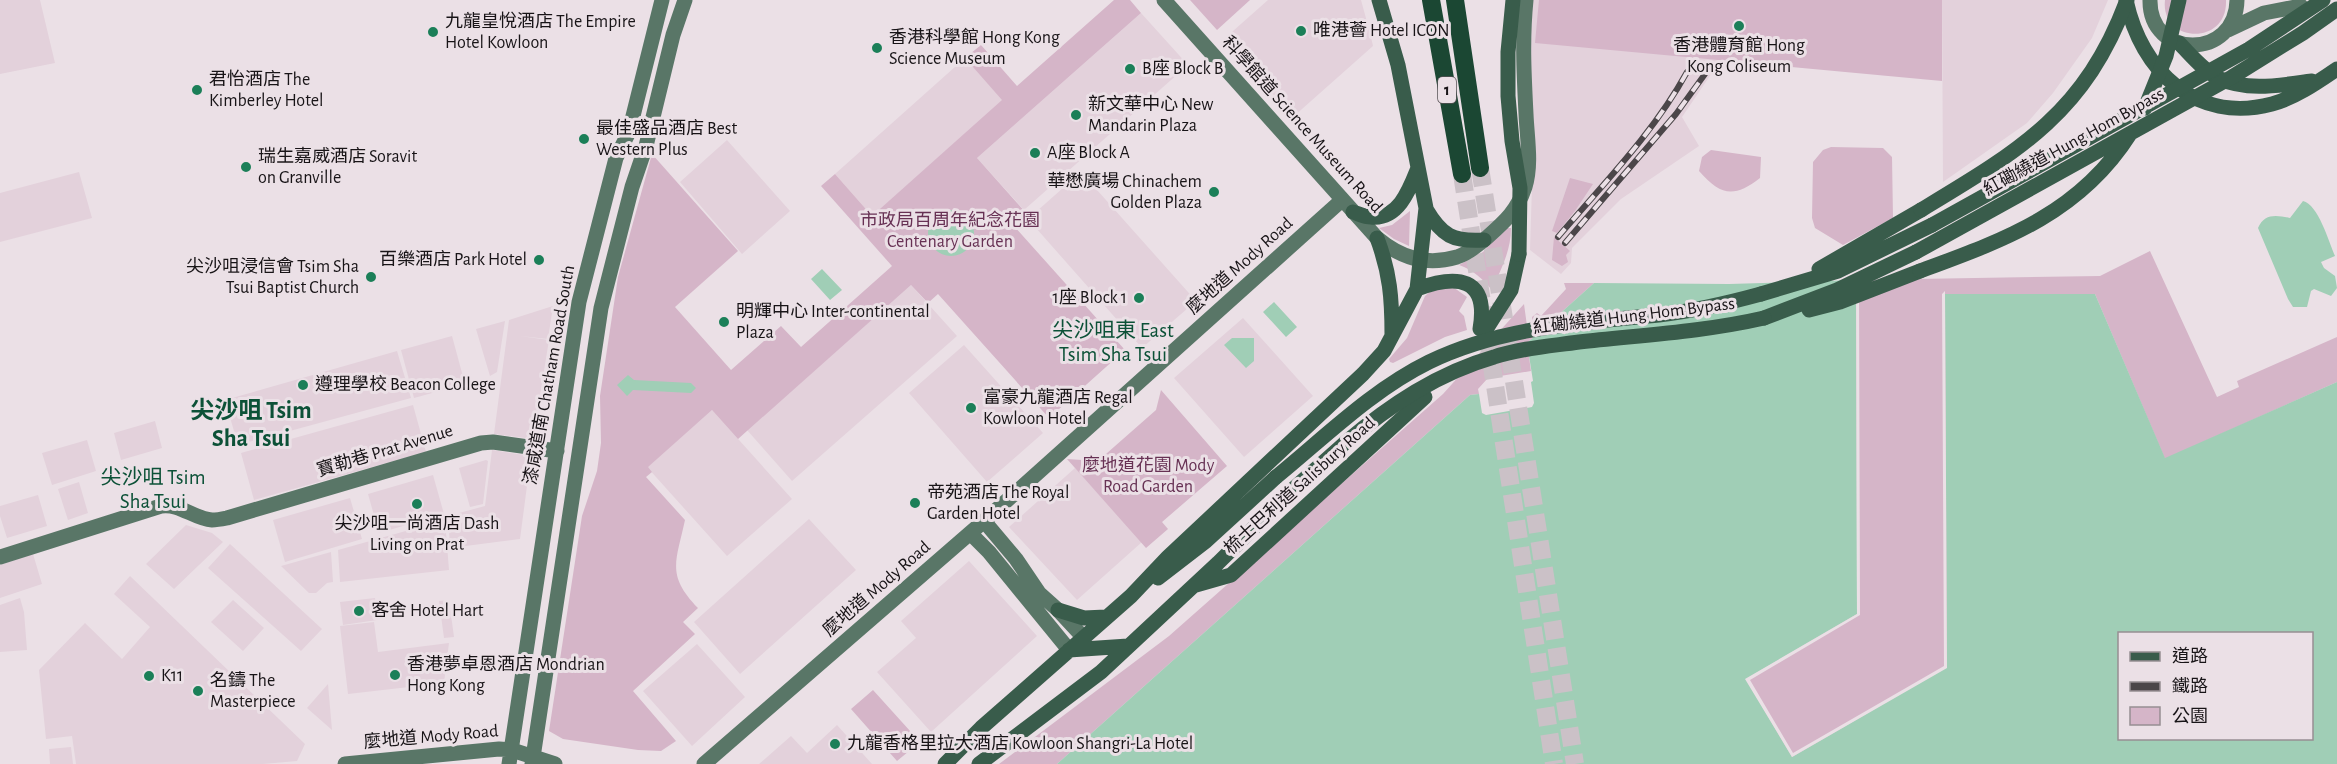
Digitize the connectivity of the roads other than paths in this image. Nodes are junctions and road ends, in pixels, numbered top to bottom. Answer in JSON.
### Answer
{"nodes":[{"id":1,"x":662,"y":0,"type":"edge"},
{"id":2,"x":685,"y":0,"type":"edge"},
{"id":3,"x":1164,"y":0,"type":"edge"},
{"id":4,"x":1379,"y":0,"type":"edge"},
{"id":5,"x":1431,"y":0,"type":"edge"},
{"id":6,"x":1455,"y":0,"type":"edge"},
{"id":7,"x":1513,"y":0,"type":"edge"},
{"id":8,"x":1526,"y":0,"type":"edge"},
{"id":9,"x":2126,"y":0,"type":"edge"},
{"id":10,"x":2150,"y":0,"type":"edge"},
{"id":11,"x":2179,"y":0,"type":"edge"},
{"id":12,"x":2237,"y":0,"type":"edge"},
{"id":13,"x":2323,"y":0,"type":"edge"},
{"id":14,"x":2301,"y":6,"type":"dead end"},
{"id":15,"x":2337,"y":9,"type":"edge"},
{"id":16,"x":2226,"y":31,"type":"junction"},
{"id":17,"x":2180,"y":43,"type":"junction"},
{"id":18,"x":2337,"y":69,"type":"edge"},
{"id":19,"x":2322,"y":79,"type":"junction"},
{"id":20,"x":1418,"y":168,"type":"junction"},
{"id":21,"x":1480,"y":168,"type":"tunnel mouth"},
{"id":22,"x":1462,"y":174,"type":"tunnel mouth"},
{"id":23,"x":1342,"y":200,"type":"junction"},
{"id":24,"x":1426,"y":208,"type":"junction"},
{"id":25,"x":1353,"y":212,"type":"junction"},
{"id":26,"x":1377,"y":238,"type":"junction"},
{"id":27,"x":1484,"y":240,"type":"junction"},
{"id":28,"x":1421,"y":259,"type":"junction"},
{"id":29,"x":612,"y":264,"type":"junction"},
{"id":30,"x":584,"y":282,"type":"junction"},
{"id":31,"x":1791,"y":285,"type":"junction"},
{"id":32,"x":1417,"y":289,"type":"junction"},
{"id":33,"x":1764,"y":318,"type":"junction"},
{"id":34,"x":1392,"y":338,"type":"junction"},
{"id":35,"x":1425,"y":397,"type":"dead end"},
{"id":36,"x":556,"y":451,"type":"junction"},
{"id":37,"x":984,"y":521,"type":"junction"},
{"id":38,"x":970,"y":533,"type":"junction"},
{"id":39,"x":1206,"y":541,"type":"joint"},
{"id":40,"x":0,"y":557,"type":"edge"},
{"id":41,"x":1218,"y":563,"type":"joint"},
{"id":42,"x":1190,"y":587,"type":"junction"},
{"id":43,"x":1131,"y":596,"type":"junction"},
{"id":44,"x":1058,"y":610,"type":"junction"},
{"id":45,"x":1106,"y":617,"type":"junction"},
{"id":46,"x":1084,"y":638,"type":"junction"},
{"id":47,"x":1128,"y":646,"type":"junction"},
{"id":48,"x":1069,"y":650,"type":"junction"},
{"id":49,"x":510,"y":757,"type":"edge"},
{"id":50,"x":533,"y":760,"type":"edge"},
{"id":51,"x":345,"y":764,"type":"edge"},
{"id":52,"x":555,"y":764,"type":"edge"},
{"id":53,"x":704,"y":764,"type":"edge"},
{"id":54,"x":945,"y":764,"type":"edge"},
{"id":55,"x":979,"y":764,"type":"edge"}],
"edges":[{"from":1,"to":30,"type":"street","name":"漆咸道南 Chatham Road South"},
{"from":2,"to":29,"type":"street"},
{"from":3,"to":23,"type":"street","name":"科學館道 Science Museum Road"},
{"from":4,"to":20,"type":"main road"},
{"from":5,"to":22,"type":"highway","number":"1"},
{"from":6,"to":21,"type":"highway","number":"1"},
{"from":7,"to":32,"type":"main road","bridge":true},
{"from":8,"to":27,"type":"street"},
{"from":9,"to":19,"type":"main road"},
{"from":9,"to":31,"type":"main road","bridge":true},
{"from":10,"to":17,"type":"street"},
{"from":11,"to":33,"type":"main road","bridge":true},
{"from":12,"to":16,"type":"street"},
{"from":13,"to":31,"type":"main road","name":"紅磡繞道 Hung Hom Bypass","bridge":true},
{"from":14,"to":16,"type":"street"},
{"from":15,"to":33,"type":"main road","name":"紅磡繞道 Hung Hom Bypass","bridge":true},
{"from":16,"to":17,"type":"street"},
{"from":17,"to":19,"type":"main road"},
{"from":18,"to":19,"type":"main road"},
{"from":20,"to":24,"type":"main road"},
{"from":20,"to":25,"type":"main road"},
{"from":23,"to":25,"type":"street","name":"科學館道 Science Museum Road"},
{"from":23,"to":37,"type":"street","name":"麼地道 Mody Road"},
{"from":24,"to":27,"type":"main road"},
{"from":24,"to":28,"type":"main road","name":"梳士巴利道 Salisbury Road"},
{"from":25,"to":26,"type":"street","name":"科學館道 Science Museum Road"},
{"from":26,"to":28,"type":"street","name":"科學館道 Science Museum Road"},
{"from":26,"to":34,"type":"main road"},
{"from":27,"to":28,"type":"street"},
{"from":28,"to":32,"type":"main road","name":"梳士巴利道 Salisbury Road"},
{"from":29,"to":30,"type":"street"},
{"from":29,"to":50,"type":"street"},
{"from":30,"to":36,"type":"street","name":"漆咸道南 Chatham Road South"},
{"from":31,"to":39,"type":"main road","name":"紅磡繞道 Hung Hom Bypass","bridge":true},
{"from":32,"to":34,"type":"main road","name":"梳士巴利道 Salisbury Road"},
{"from":33,"to":41,"type":"main road","name":"紅磡繞道 Hung Hom Bypass","bridge":true},
{"from":34,"to":43,"type":"main road","name":"梳士巴利道 Salisbury Road"},
{"from":35,"to":42,"type":"main road","name":"梳士巴利道 Salisbury Road"},
{"from":36,"to":40,"type":"street","name":"寶勒巷 Prat Avenue"},
{"from":36,"to":49,"type":"street","name":"漆咸道南 Chatham Road South"},
{"from":37,"to":38,"type":"street","name":"麼地道 Mody Road"},
{"from":37,"to":44,"type":"street"},
{"from":38,"to":48,"type":"street"},
{"from":38,"to":53,"type":"street","name":"麼地道 Mody Road"},
{"from":39,"to":43,"type":"main road","name":"梳士巴利道 Salisbury Road"},
{"from":41,"to":42,"type":"main road","name":"梳士巴利道 Salisbury Road"},
{"from":42,"to":47,"type":"main road","name":"梳士巴利道 Salisbury Road"},
{"from":43,"to":45,"type":"main road","name":"梳士巴利道 Salisbury Road"},
{"from":44,"to":45,"type":"main road"},
{"from":44,"to":46,"type":"street"},
{"from":45,"to":46,"type":"main road","name":"梳士巴利道 Salisbury Road"},
{"from":46,"to":48,"type":"main road","name":"梳士巴利道 Salisbury Road"},
{"from":47,"to":48,"type":"main road"},
{"from":47,"to":55,"type":"main road","name":"梳士巴利道 Salisbury Road"},
{"from":48,"to":54,"type":"main road","name":"梳士巴利道 Salisbury Road"},
{"from":49,"to":50,"type":"street","name":"麼地道 Mody Road"},
{"from":49,"to":51,"type":"street","name":"麼地道 Mody Road"},
{"from":50,"to":52,"type":"street","name":"麼地道 Mody Road"}]}
